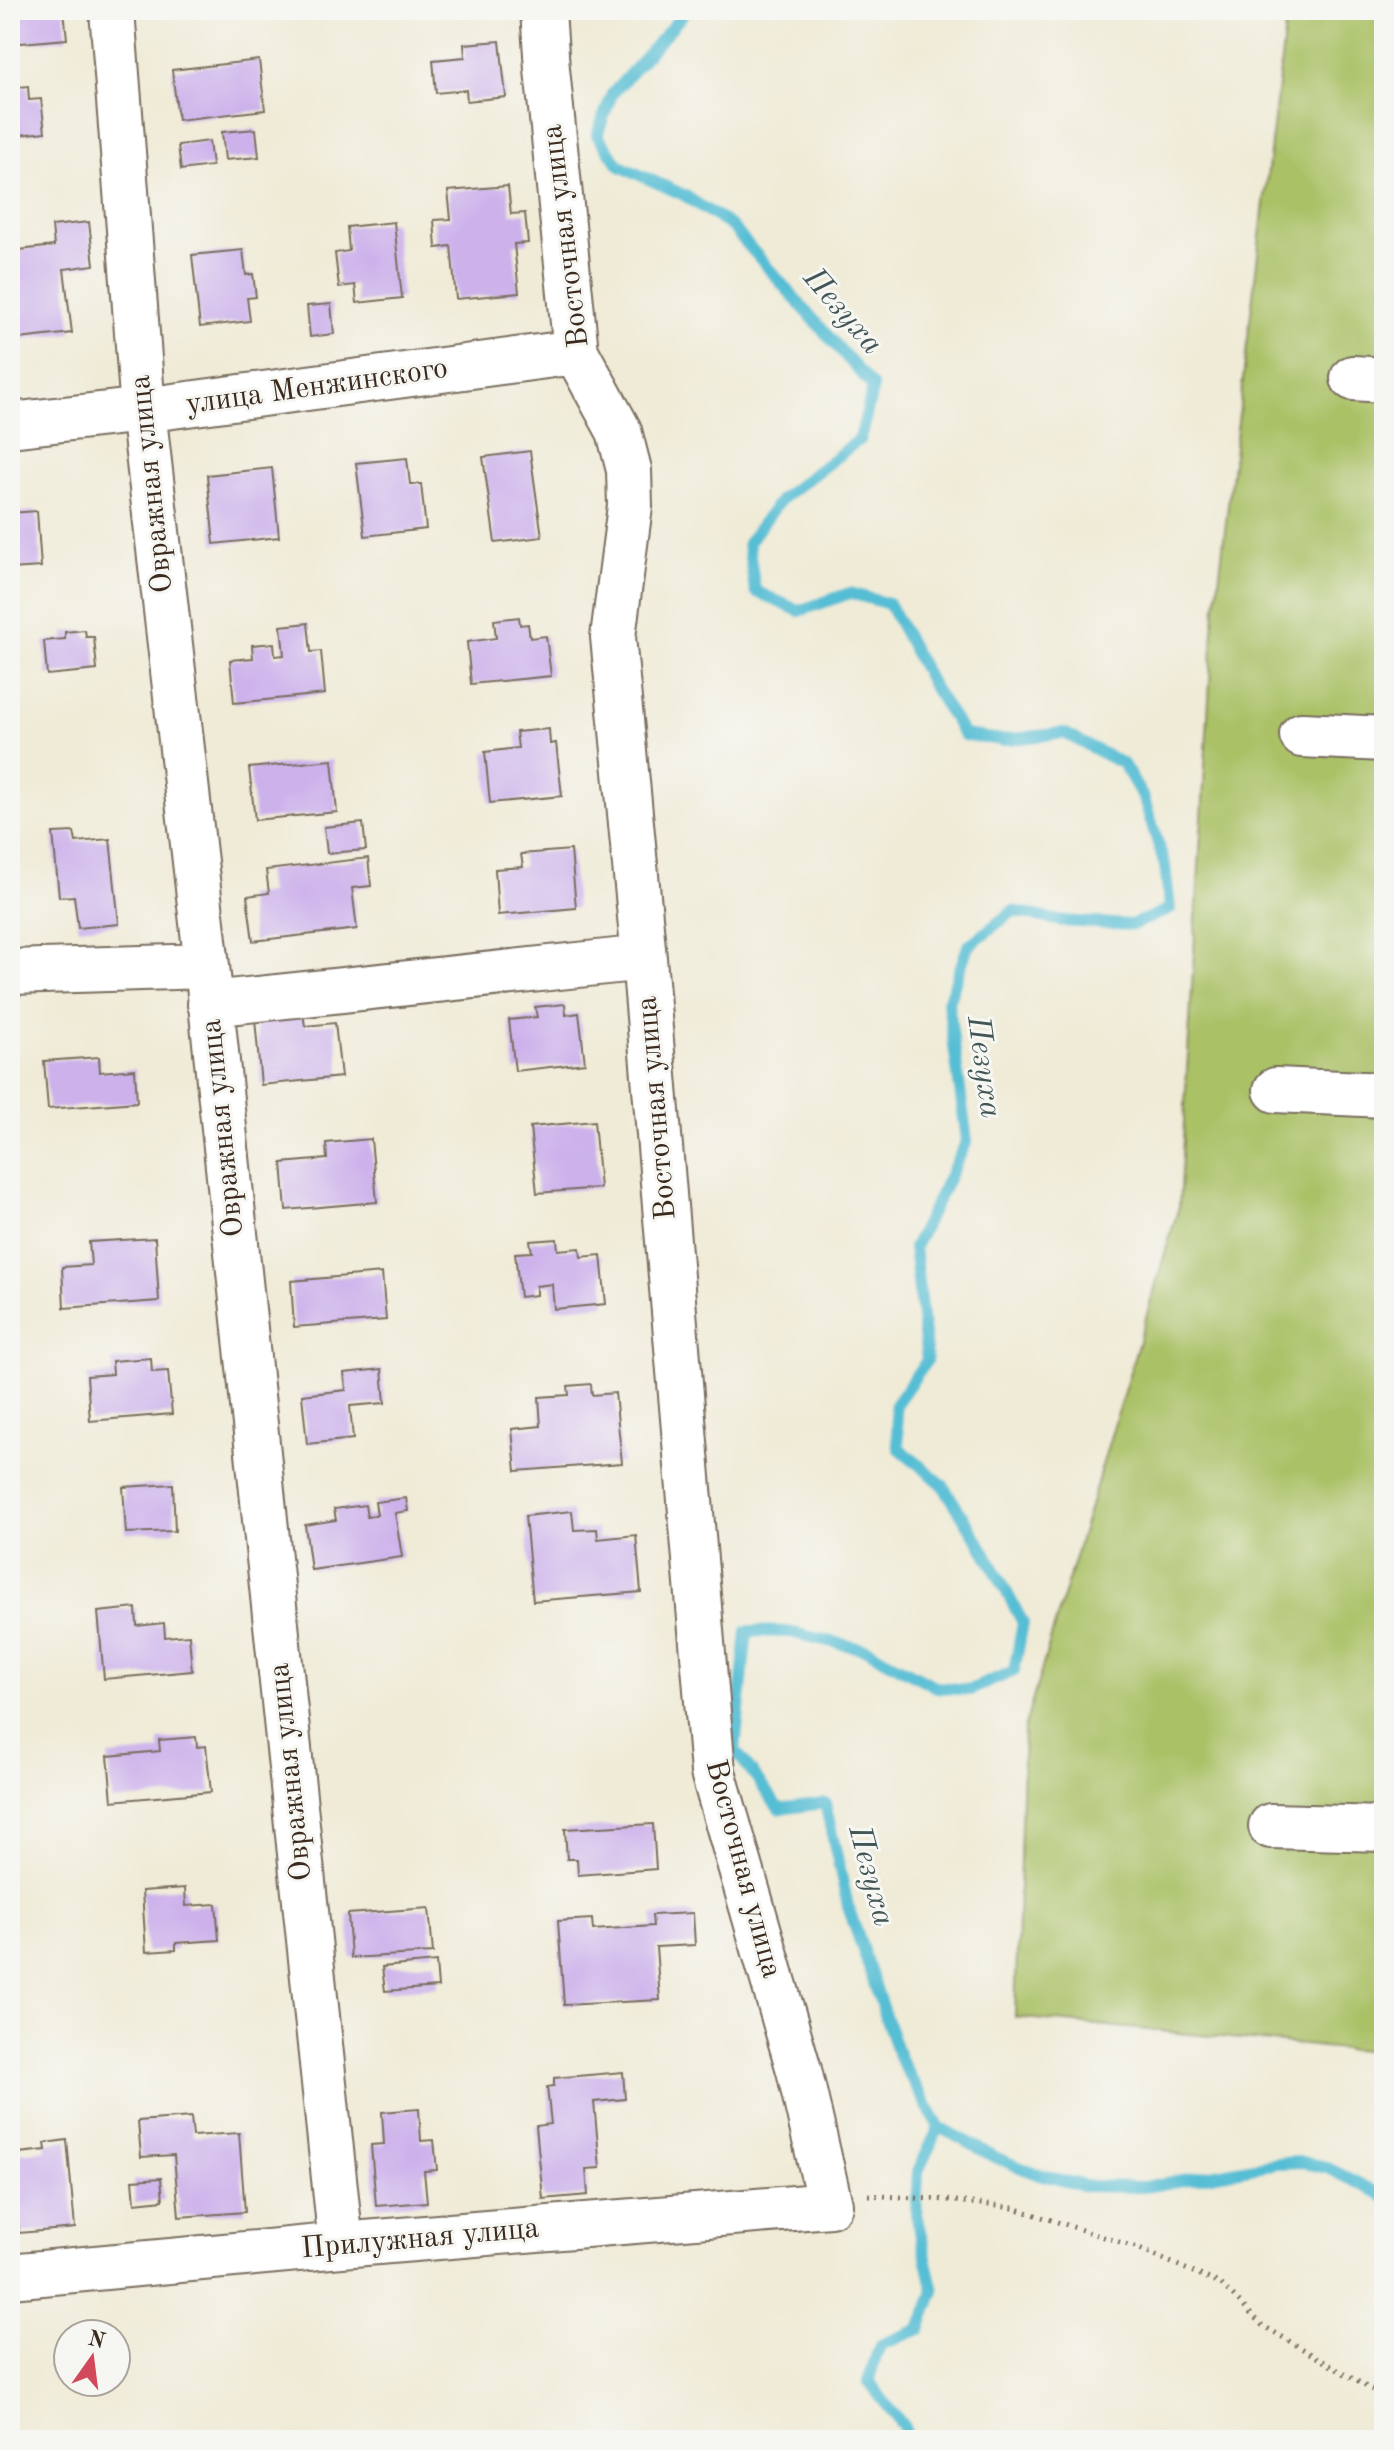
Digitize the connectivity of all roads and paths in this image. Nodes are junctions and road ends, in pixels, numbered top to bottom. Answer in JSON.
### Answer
{"nodes":[{"id":1,"x":112,"y":10,"type":"edge"},
{"id":2,"x":543,"y":10,"type":"edge"},
{"id":3,"x":576,"y":352,"type":"junction"},
{"id":4,"x":143,"y":410,"type":"junction"},
{"id":5,"x":10,"y":425,"type":"edge"},
{"id":6,"x":1302,"y":735,"type":"dead end"},
{"id":7,"x":1384,"y":739,"type":"edge"},
{"id":8,"x":644,"y":958,"type":"junction"},
{"id":9,"x":10,"y":972,"type":"edge"},
{"id":10,"x":208,"y":985,"type":"junction"},
{"id":11,"x":1276,"y":1090,"type":"dead end"},
{"id":12,"x":1384,"y":1095,"type":"edge"},
{"id":13,"x":1271,"y":1826,"type":"dead end"},
{"id":14,"x":1384,"y":1829,"type":"edge"},
{"id":15,"x":874,"y":2193,"type":"dead end"},
{"id":16,"x":830,"y":2205,"type":"joint"},
{"id":17,"x":341,"y":2245,"type":"junction"},
{"id":18,"x":10,"y":2276,"type":"edge"},
{"id":19,"x":1384,"y":2397,"type":"edge"}],
"edges":[{"from":1,"to":4,"type":"street","name":"Овражная улица"},
{"from":2,"to":3,"type":"street","name":"Восточная улица"},
{"from":3,"to":4,"type":"street","name":"улица Менжинского"},
{"from":3,"to":8,"type":"street","name":"Восточная улица"},
{"from":4,"to":5,"type":"street","name":"улица Менжинского"},
{"from":4,"to":10,"type":"street","name":"Овражная улица"},
{"from":6,"to":7,"type":"street"},
{"from":8,"to":10,"type":"street"},
{"from":8,"to":16,"type":"street","name":"Восточная улица"},
{"from":9,"to":10,"type":"street"},
{"from":10,"to":17,"type":"street","name":"Овражная улица"},
{"from":11,"to":12,"type":"street"},
{"from":13,"to":14,"type":"street"},
{"from":15,"to":19,"type":"path"},
{"from":16,"to":17,"type":"street","name":"Прилужная улица"},
{"from":17,"to":18,"type":"street","name":"Прилужная улица"}]}
